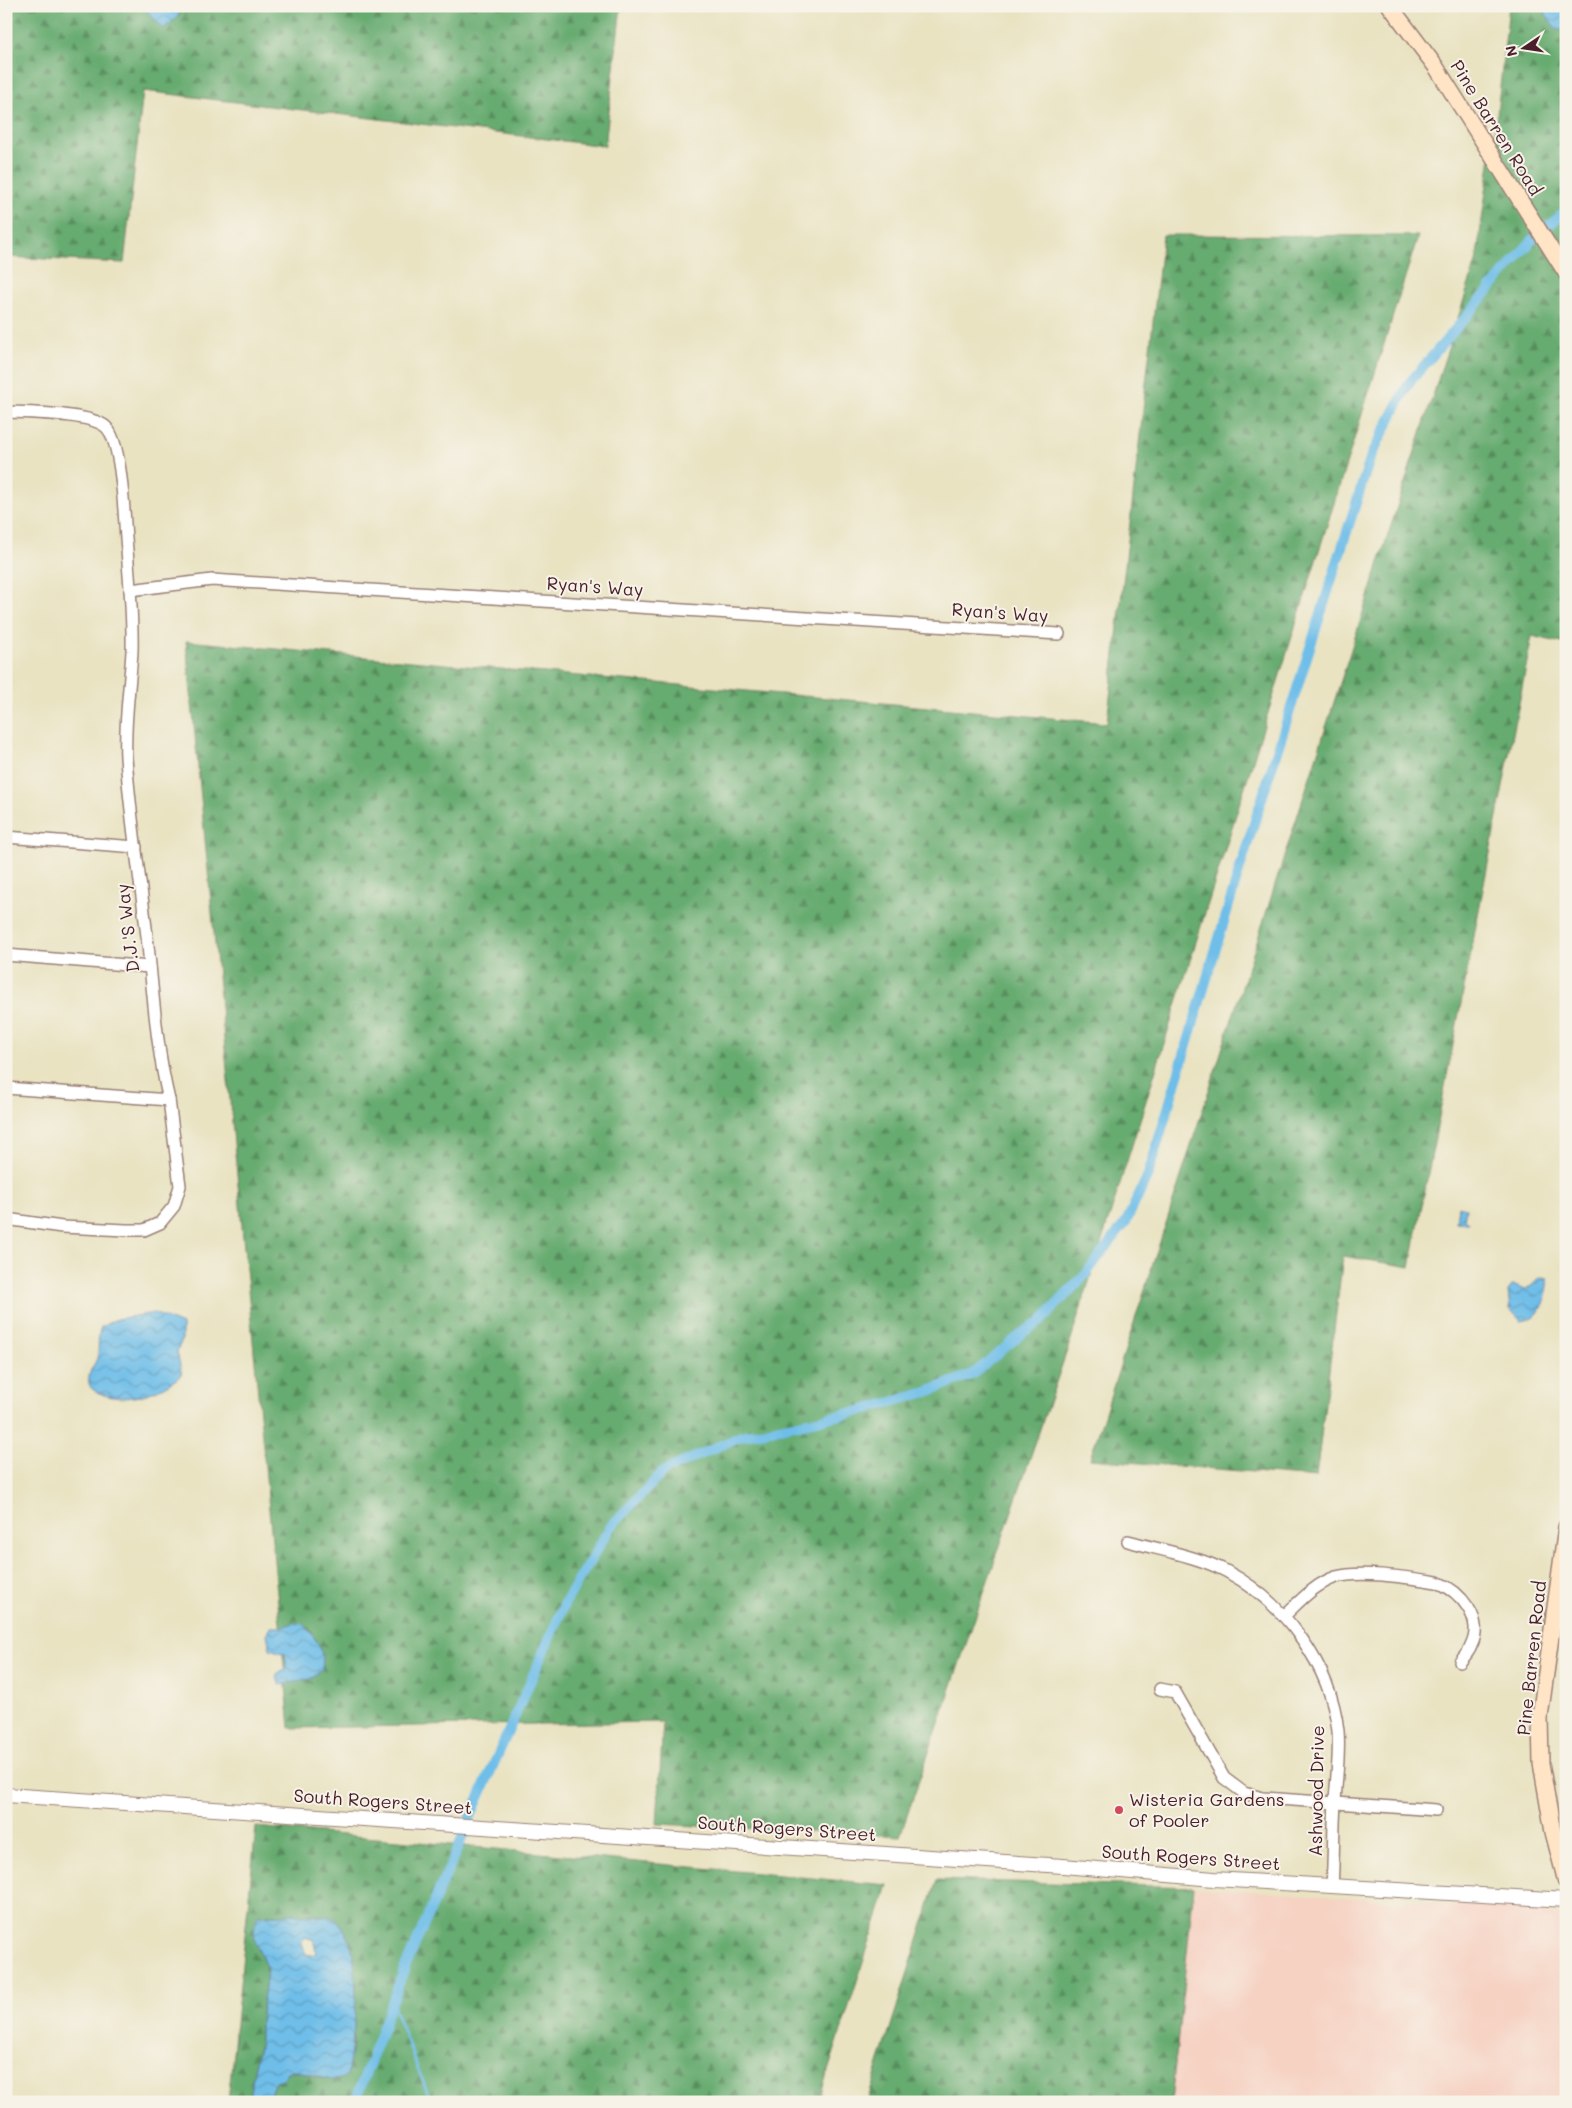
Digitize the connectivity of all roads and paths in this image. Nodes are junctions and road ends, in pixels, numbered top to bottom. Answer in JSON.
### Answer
{"nodes":[{"id":1,"x":1390,"y":6,"type":"edge"},
{"id":2,"x":1566,"y":273,"type":"edge"},
{"id":3,"x":6,"y":412,"type":"edge"},
{"id":4,"x":130,"y":590,"type":"junction"},
{"id":5,"x":1059,"y":634,"type":"dead end"},
{"id":6,"x":6,"y":838,"type":"edge"},
{"id":7,"x":136,"y":847,"type":"junction"},
{"id":8,"x":6,"y":956,"type":"edge"},
{"id":9,"x":150,"y":967,"type":"junction"},
{"id":10,"x":6,"y":1088,"type":"edge"},
{"id":11,"x":169,"y":1100,"type":"junction"},
{"id":12,"x":6,"y":1219,"type":"edge"},
{"id":13,"x":1566,"y":1527,"type":"edge"},
{"id":14,"x":1128,"y":1542,"type":"dead end"},
{"id":15,"x":1564,"y":1548,"type":"edge"},
{"id":16,"x":1563,"y":1563,"type":"edge"},
{"id":17,"x":1284,"y":1616,"type":"junction"},
{"id":18,"x":1460,"y":1662,"type":"dead end"},
{"id":19,"x":1160,"y":1689,"type":"dead end"},
{"id":20,"x":6,"y":1795,"type":"edge"},
{"id":21,"x":1335,"y":1802,"type":"junction"},
{"id":22,"x":1436,"y":1810,"type":"dead end"},
{"id":23,"x":1566,"y":1882,"type":"edge"},
{"id":24,"x":1332,"y":1887,"type":"junction"},
{"id":25,"x":1566,"y":1900,"type":"edge"}],
"edges":[{"from":1,"to":2,"type":"main road","name":"Pine Barren Road"},
{"from":3,"to":4,"type":"street","name":"D.J.'S Way"},
{"from":4,"to":5,"type":"street","name":"Ryan's Way"},
{"from":4,"to":7,"type":"street","name":"D.J.'S Way"},
{"from":6,"to":7,"type":"street"},
{"from":7,"to":9,"type":"street","name":"D.J.'S Way"},
{"from":8,"to":9,"type":"street"},
{"from":9,"to":11,"type":"street","name":"D.J.'S Way"},
{"from":10,"to":11,"type":"street"},
{"from":11,"to":12,"type":"street","name":"D.J.'S Way"},
{"from":13,"to":15,"type":"main road","name":"Pine Barren Road"},
{"from":14,"to":17,"type":"street","name":"Ashwood Drive"},
{"from":15,"to":16,"type":"main road","name":"Pine Barren Road"},
{"from":16,"to":23,"type":"main road","name":"Pine Barren Road"},
{"from":17,"to":18,"type":"street"},
{"from":17,"to":21,"type":"street","name":"Ashwood Drive"},
{"from":19,"to":21,"type":"street"},
{"from":20,"to":24,"type":"street","name":"South Rogers Street"},
{"from":21,"to":22,"type":"street"},
{"from":21,"to":24,"type":"street","name":"Ashwood Drive"},
{"from":24,"to":25,"type":"street","name":"South Rogers Street"}]}
